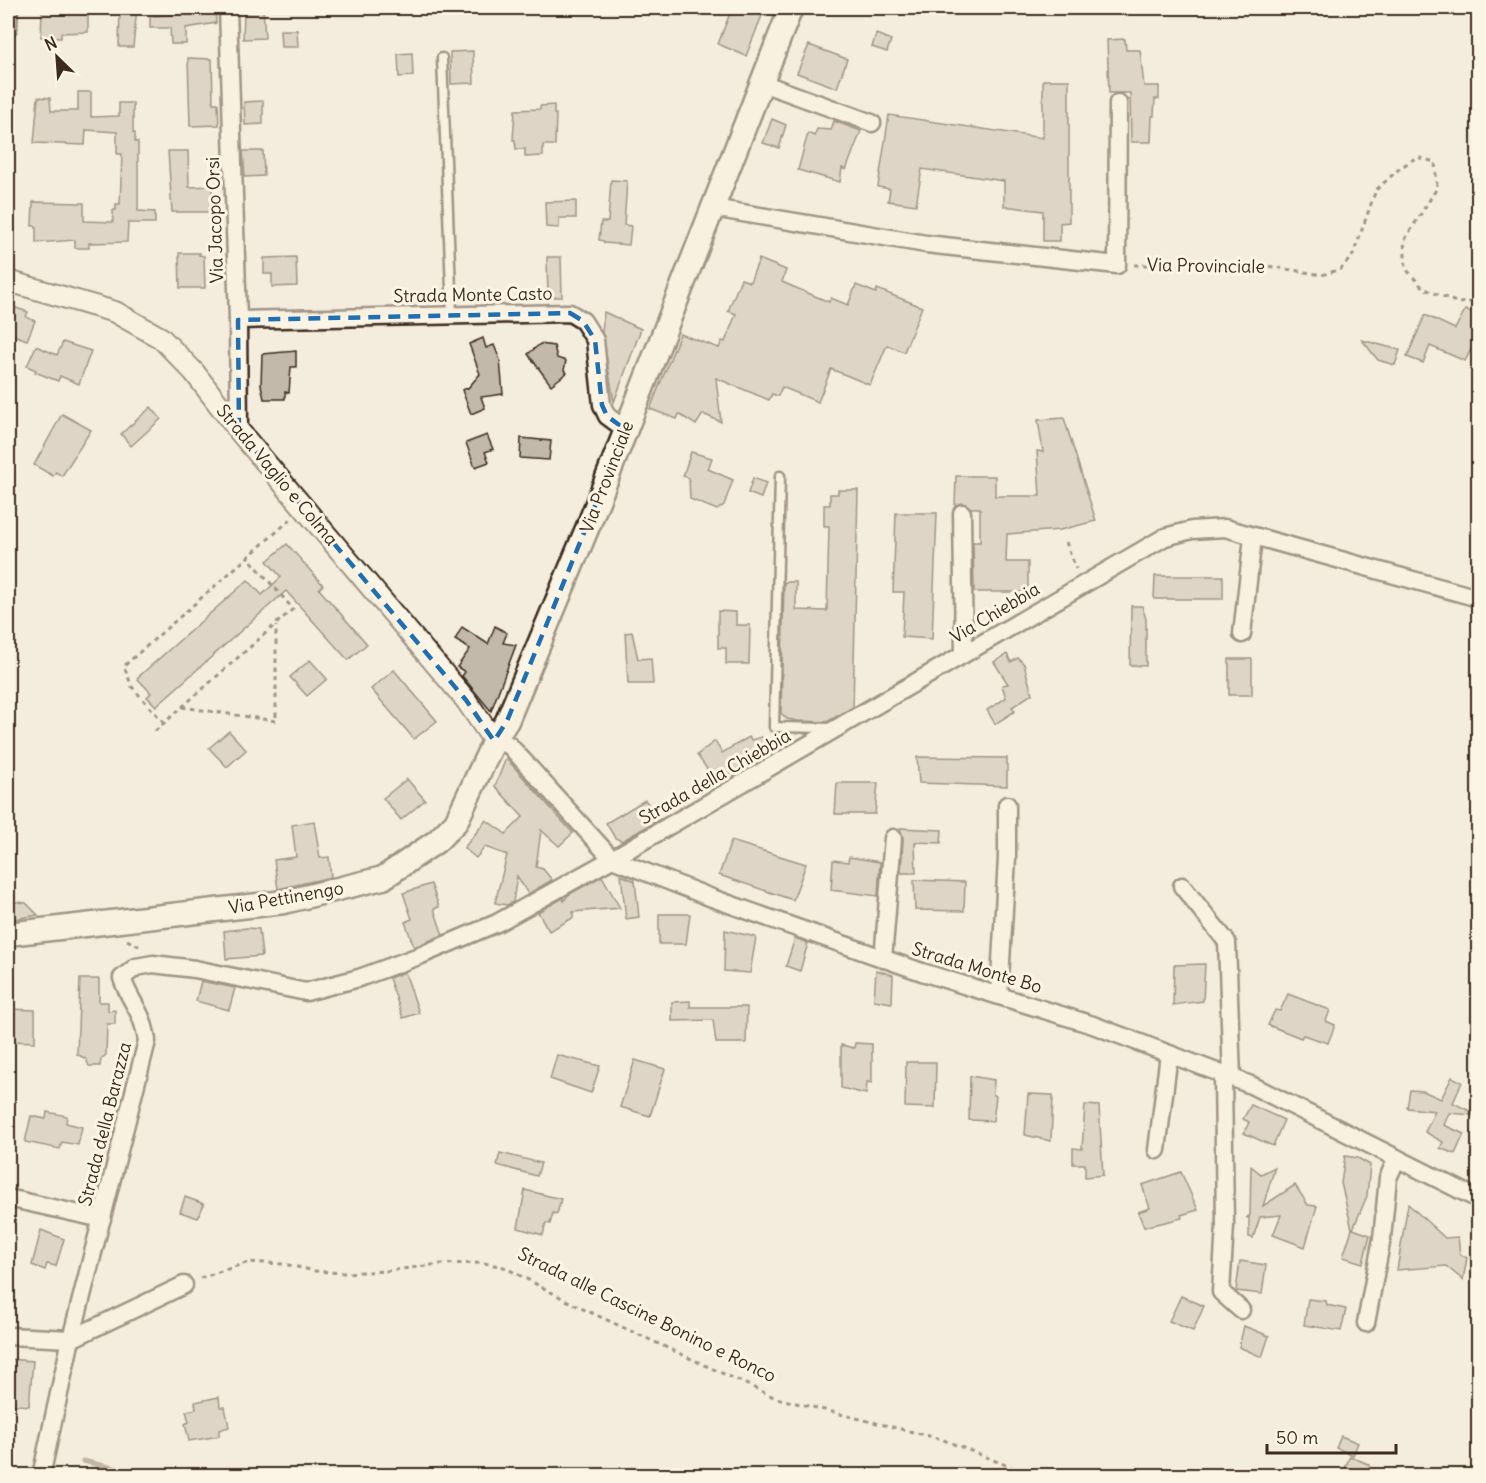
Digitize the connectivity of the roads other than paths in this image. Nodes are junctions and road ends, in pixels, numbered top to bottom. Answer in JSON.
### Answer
{"nodes":[{"id":1,"x":9,"y":8,"type":"edge"},
{"id":2,"x":228,"y":8,"type":"edge"},
{"id":3,"x":791,"y":8,"type":"edge"},
{"id":4,"x":8,"y":28,"type":"edge"},
{"id":5,"x":442,"y":58,"type":"dead end"},
{"id":6,"x":762,"y":83,"type":"junction"},
{"id":7,"x":1118,"y":103,"type":"dead end"},
{"id":8,"x":873,"y":123,"type":"dead end"},
{"id":9,"x":713,"y":208,"type":"junction"},
{"id":10,"x":8,"y":281,"type":"edge"},
{"id":11,"x":452,"y":315,"type":"junction"},
{"id":12,"x":238,"y":320,"type":"junction"},
{"id":13,"x":626,"y":430,"type":"junction"},
{"id":14,"x":239,"y":431,"type":"junction"},
{"id":15,"x":780,"y":476,"type":"dead end"},
{"id":16,"x":962,"y":513,"type":"dead end"},
{"id":17,"x":1253,"y":537,"type":"junction"},
{"id":18,"x":1479,"y":598,"type":"edge"},
{"id":19,"x":1242,"y":634,"type":"dead end"},
{"id":20,"x":964,"y":654,"type":"junction"},
{"id":21,"x":838,"y":729,"type":"junction"},
{"id":22,"x":494,"y":741,"type":"junction"},
{"id":23,"x":1007,"y":805,"type":"dead end"},
{"id":24,"x":892,"y":838,"type":"dead end"},
{"id":25,"x":612,"y":859,"type":"junction"},
{"id":26,"x":1182,"y":886,"type":"dead end"},
{"id":27,"x":8,"y":934,"type":"edge"},
{"id":28,"x":883,"y":959,"type":"junction"},
{"id":29,"x":999,"y":996,"type":"junction"},
{"id":30,"x":1169,"y":1054,"type":"junction"},
{"id":31,"x":1228,"y":1076,"type":"junction"},
{"id":32,"x":1157,"y":1150,"type":"dead end"},
{"id":33,"x":1397,"y":1158,"type":"junction"},
{"id":34,"x":8,"y":1198,"type":"edge"},
{"id":35,"x":1479,"y":1199,"type":"edge"},
{"id":36,"x":102,"y":1219,"type":"junction"},
{"id":37,"x":184,"y":1285,"type":"road end"},
{"id":38,"x":1241,"y":1310,"type":"dead end"},
{"id":39,"x":1366,"y":1323,"type":"dead end"},
{"id":40,"x":8,"y":1336,"type":"edge"},
{"id":41,"x":71,"y":1339,"type":"junction"},
{"id":42,"x":41,"y":1476,"type":"edge"}],
"edges":[{"from":1,"to":4,"type":"street"},
{"from":2,"to":12,"type":"street","name":"Via Jacopo Orsi"},
{"from":3,"to":6,"type":"main road","name":"Via Provinciale"},
{"from":5,"to":11,"type":"lane"},
{"from":6,"to":8,"type":"street"},
{"from":6,"to":9,"type":"main road","name":"Via Provinciale"},
{"from":7,"to":9,"type":"street"},
{"from":9,"to":13,"type":"main road","name":"Via Provinciale"},
{"from":10,"to":14,"type":"street","name":"Strada Vaglio e Colma"},
{"from":11,"to":12,"type":"street","name":"Strada Monte Casto"},
{"from":11,"to":13,"type":"street","name":"Strada Monte Casto"},
{"from":12,"to":14,"type":"street","name":"Via Jacopo Orsi"},
{"from":13,"to":22,"type":"main road","name":"Via Provinciale"},
{"from":14,"to":22,"type":"street","name":"Strada Vaglio e Colma"},
{"from":15,"to":21,"type":"lane"},
{"from":16,"to":20,"type":"street"},
{"from":17,"to":18,"type":"street","name":"Via Chiebbia"},
{"from":17,"to":19,"type":"street"},
{"from":17,"to":20,"type":"street","name":"Via Chiebbia"},
{"from":20,"to":21,"type":"street","name":"Via Chiebbia"},
{"from":21,"to":25,"type":"street","name":"Strada della Chiebbia"},
{"from":22,"to":25,"type":"street","name":"Strada Monte Bo"},
{"from":22,"to":27,"type":"main road","name":"Via Pettinengo"},
{"from":23,"to":29,"type":"street"},
{"from":24,"to":28,"type":"street"},
{"from":25,"to":28,"type":"street","name":"Strada Monte Bo"},
{"from":25,"to":36,"type":"street","name":"Strada della Barazza"},
{"from":26,"to":31,"type":"street"},
{"from":28,"to":29,"type":"street","name":"Strada Monte Bo"},
{"from":29,"to":30,"type":"street","name":"Strada Monte Bo"},
{"from":30,"to":31,"type":"street","name":"Strada Monte Bo"},
{"from":30,"to":32,"type":"street"},
{"from":31,"to":33,"type":"street","name":"Strada Monte Bo"},
{"from":31,"to":38,"type":"street"},
{"from":33,"to":35,"type":"street","name":"Strada Monte Bo"},
{"from":33,"to":39,"type":"street"},
{"from":34,"to":36,"type":"street"},
{"from":36,"to":41,"type":"street","name":"Strada della Barazza"},
{"from":37,"to":41,"type":"street"},
{"from":40,"to":41,"type":"street"},
{"from":41,"to":42,"type":"street","name":"Strada della Barazza"}]}
